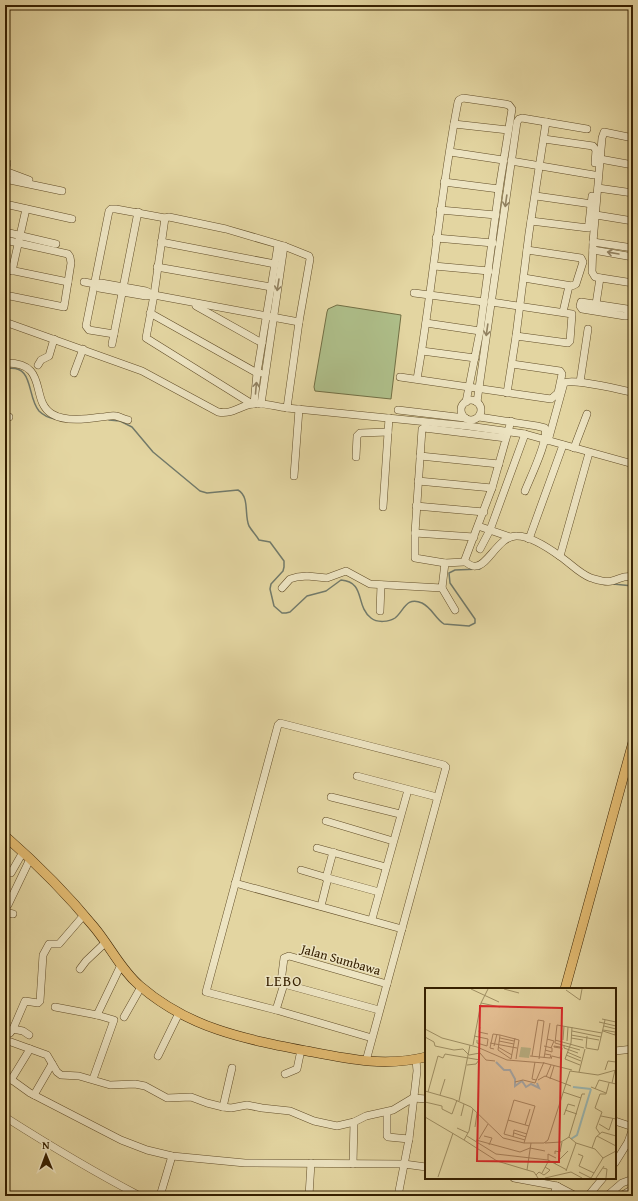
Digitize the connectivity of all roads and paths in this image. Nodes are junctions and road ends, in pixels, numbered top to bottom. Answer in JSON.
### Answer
{"nodes":[{"id":1,"x":7,"y":5,"type":"edge"},
{"id":2,"x":153,"y":5,"type":"edge"},
{"id":3,"x":156,"y":5,"type":"edge"},
{"id":4,"x":5,"y":16,"type":"edge"},
{"id":5,"x":546,"y":122,"type":"junction"},
{"id":6,"x":454,"y":124,"type":"junction"},
{"id":7,"x":587,"y":129,"type":"dead end"},
{"id":8,"x":508,"y":130,"type":"junction"},
{"id":9,"x":544,"y":138,"type":"junction"},
{"id":10,"x":633,"y":138,"type":"edge"},
{"id":11,"x":509,"y":148,"type":"junction"},
{"id":12,"x":450,"y":152,"type":"junction"},
{"id":13,"x":600,"y":158,"type":"junction"},
{"id":14,"x":503,"y":160,"type":"junction"},
{"id":15,"x":512,"y":161,"type":"junction"},
{"id":16,"x":7,"y":163,"type":"dead end"},
{"id":17,"x":633,"y":165,"type":"edge"},
{"id":18,"x":540,"y":166,"type":"junction"},
{"id":19,"x":5,"y":172,"type":"edge"},
{"id":20,"x":594,"y":175,"type":"junction"},
{"id":21,"x":501,"y":176,"type":"junction"},
{"id":22,"x":509,"y":177,"type":"junction"},
{"id":23,"x":5,"y":179,"type":"edge"},
{"id":24,"x":444,"y":182,"type":"junction"},
{"id":25,"x":48,"y":188,"type":"junction"},
{"id":26,"x":598,"y":188,"type":"junction"},
{"id":27,"x":499,"y":189,"type":"junction"},
{"id":28,"x":62,"y":191,"type":"dead end"},
{"id":29,"x":633,"y":193,"type":"edge"},
{"id":30,"x":536,"y":196,"type":"junction"},
{"id":31,"x":5,"y":204,"type":"edge"},
{"id":32,"x":592,"y":204,"type":"junction"},
{"id":33,"x":26,"y":209,"type":"junction"},
{"id":34,"x":440,"y":210,"type":"junction"},
{"id":35,"x":138,"y":212,"type":"junction"},
{"id":36,"x":496,"y":215,"type":"junction"},
{"id":37,"x":596,"y":215,"type":"junction"},
{"id":38,"x":165,"y":218,"type":"junction"},
{"id":39,"x":72,"y":219,"type":"dead end"},
{"id":40,"x":532,"y":221,"type":"junction"},
{"id":41,"x":633,"y":221,"type":"edge"},
{"id":42,"x":5,"y":232,"type":"edge"},
{"id":43,"x":436,"y":238,"type":"junction"},
{"id":44,"x":19,"y":239,"type":"junction"},
{"id":45,"x":5,"y":240,"type":"edge"},
{"id":46,"x":161,"y":242,"type":"junction"},
{"id":47,"x":593,"y":242,"type":"junction"},
{"id":48,"x":493,"y":243,"type":"junction"},
{"id":49,"x":56,"y":244,"type":"dead end"},
{"id":50,"x":281,"y":246,"type":"junction"},
{"id":51,"x":633,"y":248,"type":"edge"},
{"id":52,"x":527,"y":250,"type":"junction"},
{"id":53,"x":593,"y":250,"type":"junction"},
{"id":54,"x":633,"y":257,"type":"edge"},
{"id":55,"x":275,"y":264,"type":"junction"},
{"id":56,"x":434,"y":266,"type":"junction"},
{"id":57,"x":157,"y":267,"type":"junction"},
{"id":58,"x":9,"y":270,"type":"edge"},
{"id":59,"x":489,"y":271,"type":"junction"},
{"id":60,"x":524,"y":278,"type":"junction"},
{"id":61,"x":600,"y":278,"type":"junction"},
{"id":62,"x":68,"y":282,"type":"junction"},
{"id":63,"x":84,"y":282,"type":"dead end"},
{"id":64,"x":633,"y":283,"type":"edge"},
{"id":65,"x":95,"y":284,"type":"junction"},
{"id":66,"x":569,"y":286,"type":"junction"},
{"id":67,"x":271,"y":287,"type":"junction"},
{"id":68,"x":490,"y":287,"type":"junction"},
{"id":69,"x":123,"y":289,"type":"junction"},
{"id":70,"x":414,"y":293,"type":"dead end"},
{"id":71,"x":5,"y":295,"type":"edge"},
{"id":72,"x":154,"y":295,"type":"junction"},
{"id":73,"x":430,"y":295,"type":"junction"},
{"id":74,"x":488,"y":302,"type":"junction"},
{"id":75,"x":191,"y":303,"type":"junction"},
{"id":76,"x":596,"y":304,"type":"junction"},
{"id":77,"x":520,"y":307,"type":"junction"},
{"id":78,"x":563,"y":312,"type":"junction"},
{"id":79,"x":150,"y":313,"type":"junction"},
{"id":80,"x":270,"y":317,"type":"junction"},
{"id":81,"x":5,"y":322,"type":"edge"},
{"id":82,"x":299,"y":322,"type":"junction"},
{"id":83,"x":426,"y":323,"type":"junction"},
{"id":84,"x":588,"y":329,"type":"dead end"},
{"id":85,"x":480,"y":331,"type":"junction"},
{"id":86,"x":114,"y":334,"type":"junction"},
{"id":87,"x":516,"y":336,"type":"junction"},
{"id":88,"x":54,"y":339,"type":"junction"},
{"id":89,"x":262,"y":343,"type":"junction"},
{"id":90,"x":112,"y":344,"type":"dead end"},
{"id":91,"x":83,"y":349,"type":"junction"},
{"id":92,"x":422,"y":351,"type":"junction"},
{"id":93,"x":475,"y":358,"type":"junction"},
{"id":94,"x":5,"y":363,"type":"edge"},
{"id":95,"x":512,"y":364,"type":"junction"},
{"id":96,"x":38,"y":365,"type":"dead end"},
{"id":97,"x":74,"y":373,"type":"dead end"},
{"id":98,"x":257,"y":373,"type":"junction"},
{"id":99,"x":265,"y":374,"type":"junction"},
{"id":100,"x":400,"y":377,"type":"dead end"},
{"id":101,"x":417,"y":379,"type":"junction"},
{"id":102,"x":580,"y":382,"type":"junction"},
{"id":103,"x":633,"y":382,"type":"edge"},
{"id":104,"x":470,"y":387,"type":"junction"},
{"id":105,"x":479,"y":388,"type":"junction"},
{"id":106,"x":632,"y":392,"type":"edge"},
{"id":107,"x":506,"y":393,"type":"junction"},
{"id":108,"x":466,"y":402,"type":"junction"},
{"id":109,"x":477,"y":402,"type":"junction"},
{"id":110,"x":256,"y":404,"type":"junction"},
{"id":111,"x":287,"y":408,"type":"junction"},
{"id":112,"x":299,"y":409,"type":"junction"},
{"id":113,"x":398,"y":410,"type":"dead end"},
{"id":114,"x":406,"y":411,"type":"junction"},
{"id":115,"x":587,"y":414,"type":"dead end"},
{"id":116,"x":479,"y":416,"type":"junction"},
{"id":117,"x":389,"y":418,"type":"junction"},
{"id":118,"x":405,"y":419,"type":"junction"},
{"id":119,"x":128,"y":420,"type":"dead end"},
{"id":120,"x":467,"y":422,"type":"junction"},
{"id":121,"x":511,"y":422,"type":"junction"},
{"id":122,"x":388,"y":432,"type":"junction"},
{"id":123,"x":525,"y":434,"type":"junction"},
{"id":124,"x":507,"y":435,"type":"junction"},
{"id":125,"x":547,"y":441,"type":"junction"},
{"id":126,"x":563,"y":446,"type":"junction"},
{"id":127,"x":574,"y":448,"type":"junction"},
{"id":128,"x":589,"y":453,"type":"junction"},
{"id":129,"x":420,"y":456,"type":"junction"},
{"id":130,"x":356,"y":457,"type":"dead end"},
{"id":131,"x":499,"y":464,"type":"junction"},
{"id":132,"x":633,"y":464,"type":"edge"},
{"id":133,"x":294,"y":476,"type":"dead end"},
{"id":134,"x":418,"y":481,"type":"junction"},
{"id":135,"x":492,"y":488,"type":"junction"},
{"id":136,"x":525,"y":491,"type":"dead end"},
{"id":137,"x":416,"y":506,"type":"junction"},
{"id":138,"x":383,"y":507,"type":"dead end"},
{"id":139,"x":484,"y":512,"type":"junction"},
{"id":140,"x":481,"y":527,"type":"dead end"},
{"id":141,"x":490,"y":530,"type":"junction"},
{"id":142,"x":415,"y":533,"type":"junction"},
{"id":143,"x":474,"y":537,"type":"junction"},
{"id":144,"x":510,"y":537,"type":"junction"},
{"id":145,"x":529,"y":539,"type":"junction"},
{"id":146,"x":480,"y":549,"type":"dead end"},
{"id":147,"x":560,"y":556,"type":"junction"},
{"id":148,"x":445,"y":563,"type":"junction"},
{"id":149,"x":467,"y":563,"type":"dead end"},
{"id":150,"x":633,"y":577,"type":"edge"},
{"id":151,"x":381,"y":585,"type":"junction"},
{"id":152,"x":282,"y":588,"type":"dead end"},
{"id":153,"x":442,"y":588,"type":"junction"},
{"id":154,"x":455,"y":610,"type":"dead end"},
{"id":155,"x":380,"y":611,"type":"dead end"},
{"id":156,"x":633,"y":742,"type":"edge"},
{"id":157,"x":357,"y":776,"type":"dead end"},
{"id":158,"x":408,"y":790,"type":"junction"},
{"id":159,"x":331,"y":797,"type":"dead end"},
{"id":160,"x":437,"y":797,"type":"junction"},
{"id":161,"x":400,"y":814,"type":"junction"},
{"id":162,"x":326,"y":821,"type":"dead end"},
{"id":163,"x":7,"y":841,"type":"edge"},
{"id":164,"x":393,"y":842,"type":"junction"},
{"id":165,"x":318,"y":848,"type":"dead end"},
{"id":166,"x":23,"y":852,"type":"junction"},
{"id":167,"x":333,"y":852,"type":"junction"},
{"id":168,"x":30,"y":859,"type":"junction"},
{"id":169,"x":386,"y":867,"type":"junction"},
{"id":170,"x":301,"y":870,"type":"dead end"},
{"id":171,"x":5,"y":872,"type":"edge"},
{"id":172,"x":327,"y":878,"type":"junction"},
{"id":173,"x":235,"y":883,"type":"junction"},
{"id":174,"x":379,"y":892,"type":"junction"},
{"id":175,"x":321,"y":906,"type":"junction"},
{"id":176,"x":7,"y":909,"type":"edge"},
{"id":177,"x":13,"y":914,"type":"dead end"},
{"id":178,"x":84,"y":915,"type":"junction"},
{"id":179,"x":372,"y":920,"type":"junction"},
{"id":180,"x":402,"y":929,"type":"junction"},
{"id":181,"x":105,"y":943,"type":"junction"},
{"id":182,"x":121,"y":965,"type":"junction"},
{"id":183,"x":80,"y":970,"type":"dead end"},
{"id":184,"x":284,"y":984,"type":"junction"},
{"id":185,"x":387,"y":984,"type":"junction"},
{"id":186,"x":141,"y":987,"type":"junction"},
{"id":187,"x":565,"y":988,"type":"edge"},
{"id":188,"x":55,"y":1007,"type":"dead end"},
{"id":189,"x":276,"y":1010,"type":"junction"},
{"id":190,"x":379,"y":1010,"type":"junction"},
{"id":191,"x":179,"y":1013,"type":"junction"},
{"id":192,"x":97,"y":1015,"type":"junction"},
{"id":193,"x":124,"y":1017,"type":"dead end"},
{"id":194,"x":13,"y":1029,"type":"junction"},
{"id":195,"x":29,"y":1034,"type":"dead end"},
{"id":196,"x":5,"y":1035,"type":"edge"},
{"id":197,"x":372,"y":1038,"type":"junction"},
{"id":198,"x":5,"y":1041,"type":"edge"},
{"id":199,"x":30,"y":1049,"type":"junction"},
{"id":200,"x":633,"y":1049,"type":"edge"},
{"id":201,"x":301,"y":1050,"type":"junction"},
{"id":202,"x":616,"y":1051,"type":"edge"},
{"id":203,"x":158,"y":1056,"type":"dead end"},
{"id":204,"x":425,"y":1057,"type":"edge"},
{"id":205,"x":416,"y":1060,"type":"junction"},
{"id":206,"x":366,"y":1061,"type":"junction"},
{"id":207,"x":52,"y":1064,"type":"junction"},
{"id":208,"x":232,"y":1068,"type":"dead end"},
{"id":209,"x":285,"y":1074,"type":"dead end"},
{"id":210,"x":8,"y":1078,"type":"edge"},
{"id":211,"x":93,"y":1078,"type":"junction"},
{"id":212,"x":34,"y":1095,"type":"junction"},
{"id":213,"x":414,"y":1096,"type":"junction"},
{"id":214,"x":425,"y":1098,"type":"edge"},
{"id":215,"x":223,"y":1107,"type":"junction"},
{"id":216,"x":387,"y":1112,"type":"junction"},
{"id":217,"x":5,"y":1116,"type":"edge"},
{"id":218,"x":616,"y":1121,"type":"edge"},
{"id":219,"x":354,"y":1122,"type":"junction"},
{"id":220,"x":633,"y":1128,"type":"edge"},
{"id":221,"x":408,"y":1139,"type":"junction"},
{"id":222,"x":172,"y":1156,"type":"junction"},
{"id":223,"x":616,"y":1161,"type":"edge"},
{"id":224,"x":311,"y":1164,"type":"junction"},
{"id":225,"x":353,"y":1164,"type":"junction"},
{"id":226,"x":404,"y":1164,"type":"junction"},
{"id":227,"x":425,"y":1167,"type":"edge"},
{"id":228,"x":528,"y":1179,"type":"edge"},
{"id":229,"x":601,"y":1179,"type":"edge"},
{"id":230,"x":633,"y":1179,"type":"edge"},
{"id":231,"x":550,"y":1181,"type":"edge"},
{"id":232,"x":557,"y":1186,"type":"junction"},
{"id":233,"x":633,"y":1189,"type":"edge"},
{"id":234,"x":140,"y":1196,"type":"edge"},
{"id":235,"x":160,"y":1196,"type":"edge"},
{"id":236,"x":309,"y":1196,"type":"edge"},
{"id":237,"x":398,"y":1196,"type":"edge"},
{"id":238,"x":553,"y":1196,"type":"edge"},
{"id":239,"x":576,"y":1196,"type":"edge"},
{"id":240,"x":588,"y":1196,"type":"edge"},
{"id":241,"x":607,"y":1196,"type":"edge"},
{"id":242,"x":621,"y":1196,"type":"edge"}],
"edges":[{"from":1,"to":4,"type":"street"},
{"from":2,"to":3,"type":"street"},
{"from":5,"to":7,"type":"street"},
{"from":5,"to":9,"type":"street"},
{"from":5,"to":11,"type":"street"},
{"from":6,"to":8,"type":"street"},
{"from":6,"to":8,"type":"street"},
{"from":6,"to":12,"type":"street"},
{"from":8,"to":11,"type":"street"},
{"from":9,"to":18,"type":"street"},
{"from":9,"to":20,"type":"street"},
{"from":10,"to":13,"type":"street"},
{"from":11,"to":14,"type":"street"},
{"from":11,"to":15,"type":"street"},
{"from":12,"to":14,"type":"street"},
{"from":12,"to":24,"type":"street"},
{"from":13,"to":17,"type":"street"},
{"from":13,"to":26,"type":"street"},
{"from":14,"to":21,"type":"street"},
{"from":15,"to":18,"type":"street"},
{"from":15,"to":22,"type":"street"},
{"from":16,"to":19,"type":"street"},
{"from":18,"to":20,"type":"street"},
{"from":18,"to":30,"type":"street"},
{"from":19,"to":25,"type":"street"},
{"from":20,"to":32,"type":"street"},
{"from":21,"to":22,"type":"street"},
{"from":21,"to":27,"type":"street"},
{"from":22,"to":68,"type":"street","one_way":true},
{"from":23,"to":25,"type":"street"},
{"from":24,"to":27,"type":"street"},
{"from":24,"to":34,"type":"street"},
{"from":25,"to":28,"type":"street"},
{"from":26,"to":29,"type":"street"},
{"from":26,"to":37,"type":"street"},
{"from":27,"to":36,"type":"street"},
{"from":30,"to":32,"type":"street"},
{"from":30,"to":40,"type":"street"},
{"from":31,"to":33,"type":"street"},
{"from":32,"to":40,"type":"street"},
{"from":33,"to":39,"type":"street"},
{"from":33,"to":44,"type":"street"},
{"from":34,"to":36,"type":"street"},
{"from":34,"to":43,"type":"street"},
{"from":35,"to":38,"type":"street"},
{"from":35,"to":65,"type":"street"},
{"from":35,"to":69,"type":"street"},
{"from":36,"to":48,"type":"street"},
{"from":37,"to":41,"type":"street"},
{"from":37,"to":47,"type":"street"},
{"from":38,"to":46,"type":"street"},
{"from":38,"to":50,"type":"street"},
{"from":40,"to":52,"type":"street"},
{"from":42,"to":44,"type":"street"},
{"from":43,"to":48,"type":"street"},
{"from":43,"to":56,"type":"street"},
{"from":44,"to":45,"type":"street"},
{"from":44,"to":49,"type":"street"},
{"from":44,"to":58,"type":"street"},
{"from":44,"to":62,"type":"street"},
{"from":46,"to":55,"type":"street"},
{"from":46,"to":57,"type":"street"},
{"from":47,"to":51,"type":"street"},
{"from":47,"to":53,"type":"street"},
{"from":48,"to":59,"type":"street"},
{"from":50,"to":55,"type":"street"},
{"from":50,"to":80,"type":"street","one_way":true},
{"from":50,"to":82,"type":"street"},
{"from":52,"to":60,"type":"street"},
{"from":52,"to":66,"type":"street"},
{"from":54,"to":53,"type":"street","one_way":true},
{"from":53,"to":61,"type":"street"},
{"from":55,"to":67,"type":"street"},
{"from":56,"to":59,"type":"street"},
{"from":56,"to":73,"type":"street"},
{"from":57,"to":67,"type":"street"},
{"from":57,"to":72,"type":"street"},
{"from":58,"to":62,"type":"street"},
{"from":59,"to":68,"type":"street"},
{"from":60,"to":66,"type":"street"},
{"from":60,"to":77,"type":"street"},
{"from":61,"to":64,"type":"street"},
{"from":61,"to":76,"type":"street"},
{"from":62,"to":71,"type":"street"},
{"from":63,"to":65,"type":"street"},
{"from":65,"to":69,"type":"street"},
{"from":65,"to":86,"type":"street"},
{"from":66,"to":78,"type":"street"},
{"from":67,"to":80,"type":"street"},
{"from":68,"to":74,"type":"street"},
{"from":69,"to":72,"type":"street"},
{"from":69,"to":86,"type":"street"},
{"from":70,"to":73,"type":"street"},
{"from":72,"to":75,"type":"street"},
{"from":72,"to":79,"type":"street"},
{"from":73,"to":74,"type":"street"},
{"from":73,"to":83,"type":"street"},
{"from":74,"to":77,"type":"street"},
{"from":74,"to":85,"type":"street"},
{"from":74,"to":105,"type":"street","one_way":true},
{"from":75,"to":80,"type":"street"},
{"from":75,"to":89,"type":"street"},
{"from":76,"to":76,"type":"street"},
{"from":77,"to":78,"type":"street"},
{"from":77,"to":87,"type":"street"},
{"from":78,"to":87,"type":"street"},
{"from":79,"to":98,"type":"street"},
{"from":79,"to":110,"type":"street"},
{"from":80,"to":82,"type":"street"},
{"from":80,"to":89,"type":"street"},
{"from":80,"to":99,"type":"street"},
{"from":81,"to":88,"type":"street"},
{"from":82,"to":111,"type":"street"},
{"from":83,"to":85,"type":"street"},
{"from":83,"to":92,"type":"street"},
{"from":84,"to":102,"type":"street"},
{"from":85,"to":93,"type":"street"},
{"from":86,"to":90,"type":"street"},
{"from":87,"to":95,"type":"street"},
{"from":88,"to":91,"type":"street"},
{"from":88,"to":96,"type":"street"},
{"from":89,"to":98,"type":"street"},
{"from":91,"to":97,"type":"street"},
{"from":91,"to":110,"type":"street"},
{"from":92,"to":93,"type":"street"},
{"from":92,"to":101,"type":"street"},
{"from":93,"to":104,"type":"street"},
{"from":94,"to":119,"type":"street"},
{"from":95,"to":107,"type":"street"},
{"from":95,"to":107,"type":"street"},
{"from":98,"to":99,"type":"street"},
{"from":110,"to":98,"type":"street","one_way":true},
{"from":99,"to":110,"type":"street"},
{"from":100,"to":101,"type":"street"},
{"from":101,"to":104,"type":"street"},
{"from":102,"to":106,"type":"street"},
{"from":102,"to":125,"type":"street"},
{"from":103,"to":106,"type":"street"},
{"from":104,"to":105,"type":"street"},
{"from":104,"to":108,"type":"street"},
{"from":105,"to":107,"type":"street"},
{"from":105,"to":109,"type":"street"},
{"from":108,"to":109,"type":"street"},
{"from":108,"to":120,"type":"street"},
{"from":109,"to":116,"type":"street"},
{"from":110,"to":111,"type":"street"},
{"from":111,"to":112,"type":"street"},
{"from":112,"to":117,"type":"street"},
{"from":112,"to":133,"type":"street"},
{"from":113,"to":114,"type":"street"},
{"from":114,"to":118,"type":"street"},
{"from":114,"to":120,"type":"street"},
{"from":115,"to":127,"type":"street"},
{"from":116,"to":120,"type":"street"},
{"from":116,"to":121,"type":"street"},
{"from":117,"to":118,"type":"street"},
{"from":117,"to":122,"type":"street"},
{"from":118,"to":120,"type":"street"},
{"from":120,"to":124,"type":"street"},
{"from":121,"to":124,"type":"street"},
{"from":121,"to":125,"type":"street"},
{"from":122,"to":130,"type":"street"},
{"from":122,"to":138,"type":"street"},
{"from":123,"to":124,"type":"street"},
{"from":123,"to":125,"type":"street"},
{"from":123,"to":141,"type":"street"},
{"from":124,"to":129,"type":"street"},
{"from":124,"to":131,"type":"street"},
{"from":125,"to":126,"type":"street"},
{"from":125,"to":136,"type":"street"},
{"from":126,"to":127,"type":"street"},
{"from":126,"to":145,"type":"street"},
{"from":127,"to":128,"type":"street"},
{"from":128,"to":132,"type":"street"},
{"from":128,"to":147,"type":"street"},
{"from":129,"to":131,"type":"street"},
{"from":129,"to":134,"type":"street"},
{"from":131,"to":135,"type":"street"},
{"from":134,"to":135,"type":"street"},
{"from":134,"to":137,"type":"street"},
{"from":135,"to":139,"type":"street"},
{"from":137,"to":139,"type":"street"},
{"from":137,"to":142,"type":"street"},
{"from":139,"to":143,"type":"street"},
{"from":140,"to":141,"type":"street"},
{"from":141,"to":144,"type":"street"},
{"from":141,"to":146,"type":"street"},
{"from":142,"to":143,"type":"street"},
{"from":142,"to":148,"type":"street"},
{"from":143,"to":148,"type":"street"},
{"from":144,"to":145,"type":"street"},
{"from":144,"to":149,"type":"street"},
{"from":145,"to":147,"type":"street"},
{"from":147,"to":150,"type":"street"},
{"from":148,"to":153,"type":"street"},
{"from":151,"to":152,"type":"street"},
{"from":151,"to":153,"type":"street"},
{"from":151,"to":155,"type":"street"},
{"from":153,"to":154,"type":"street"},
{"from":156,"to":187,"type":"main road"},
{"from":157,"to":158,"type":"street"},
{"from":158,"to":160,"type":"street"},
{"from":158,"to":161,"type":"street"},
{"from":159,"to":161,"type":"street"},
{"from":160,"to":173,"type":"street"},
{"from":160,"to":180,"type":"street"},
{"from":161,"to":164,"type":"street"},
{"from":162,"to":164,"type":"street"},
{"from":163,"to":166,"type":"main road"},
{"from":164,"to":169,"type":"street"},
{"from":165,"to":167,"type":"street"},
{"from":166,"to":168,"type":"main road"},
{"from":166,"to":171,"type":"street"},
{"from":167,"to":169,"type":"street"},
{"from":167,"to":172,"type":"street"},
{"from":168,"to":176,"type":"street"},
{"from":168,"to":178,"type":"main road"},
{"from":169,"to":174,"type":"street"},
{"from":170,"to":172,"type":"street"},
{"from":172,"to":174,"type":"street"},
{"from":172,"to":175,"type":"street"},
{"from":173,"to":175,"type":"street"},
{"from":173,"to":189,"type":"street"},
{"from":174,"to":179,"type":"street"},
{"from":175,"to":179,"type":"street"},
{"from":176,"to":177,"type":"street"},
{"from":178,"to":181,"type":"main road"},
{"from":178,"to":194,"type":"street"},
{"from":179,"to":180,"type":"street"},
{"from":180,"to":185,"type":"street"},
{"from":181,"to":182,"type":"main road"},
{"from":181,"to":183,"type":"street"},
{"from":182,"to":186,"type":"main road"},
{"from":182,"to":192,"type":"street"},
{"from":184,"to":185,"type":"street","name":"Jalan Sumbawa"},
{"from":184,"to":189,"type":"street"},
{"from":184,"to":190,"type":"street"},
{"from":185,"to":190,"type":"street"},
{"from":186,"to":191,"type":"main road"},
{"from":186,"to":193,"type":"street"},
{"from":188,"to":192,"type":"street"},
{"from":189,"to":197,"type":"street"},
{"from":190,"to":197,"type":"street"},
{"from":191,"to":201,"type":"main road"},
{"from":191,"to":203,"type":"street"},
{"from":192,"to":211,"type":"street"},
{"from":194,"to":195,"type":"street"},
{"from":194,"to":196,"type":"street"},
{"from":197,"to":206,"type":"street"},
{"from":198,"to":199,"type":"street"},
{"from":199,"to":207,"type":"street"},
{"from":199,"to":210,"type":"street"},
{"from":200,"to":202,"type":"street"},
{"from":201,"to":206,"type":"main road"},
{"from":201,"to":209,"type":"street"},
{"from":204,"to":205,"type":"main road"},
{"from":205,"to":206,"type":"main road"},
{"from":205,"to":213,"type":"street"},
{"from":207,"to":211,"type":"street"},
{"from":207,"to":212,"type":"street"},
{"from":208,"to":215,"type":"street"},
{"from":210,"to":212,"type":"street"},
{"from":211,"to":215,"type":"street"},
{"from":212,"to":222,"type":"street"},
{"from":213,"to":214,"type":"street"},
{"from":213,"to":216,"type":"street"},
{"from":213,"to":221,"type":"street"},
{"from":215,"to":219,"type":"street"},
{"from":216,"to":219,"type":"street"},
{"from":216,"to":221,"type":"street"},
{"from":217,"to":234,"type":"street"},
{"from":218,"to":220,"type":"street"},
{"from":219,"to":225,"type":"street"},
{"from":220,"to":223,"type":"street"},
{"from":221,"to":226,"type":"street"},
{"from":222,"to":224,"type":"street"},
{"from":222,"to":235,"type":"street"},
{"from":224,"to":225,"type":"street"},
{"from":224,"to":236,"type":"street"},
{"from":225,"to":226,"type":"street"},
{"from":226,"to":227,"type":"street"},
{"from":226,"to":237,"type":"street"},
{"from":228,"to":231,"type":"street"},
{"from":229,"to":240,"type":"street"},
{"from":230,"to":241,"type":"street"},
{"from":231,"to":232,"type":"street"},
{"from":232,"to":238,"type":"street"},
{"from":232,"to":239,"type":"street"},
{"from":233,"to":242,"type":"street"}]}
